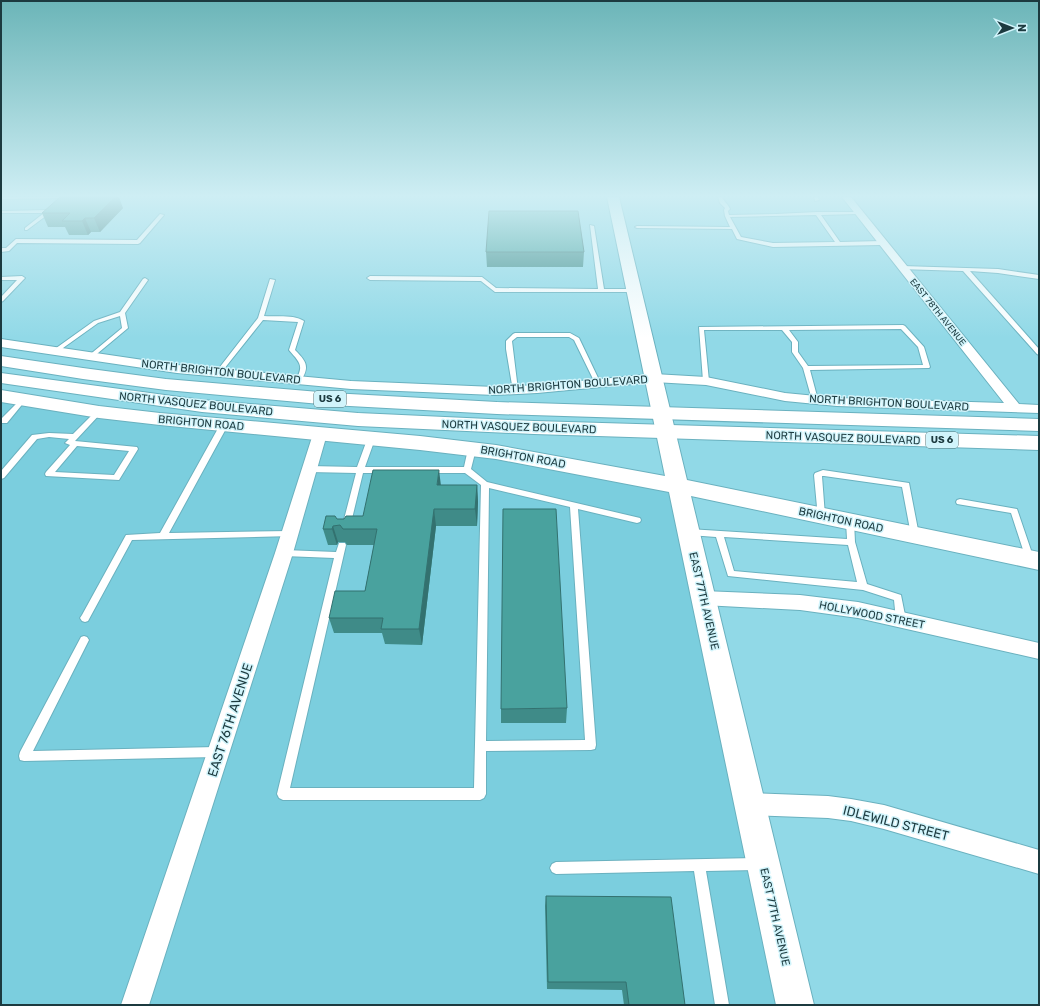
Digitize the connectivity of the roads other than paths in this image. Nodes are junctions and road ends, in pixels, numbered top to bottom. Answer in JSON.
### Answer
{"nodes":[{"id":1,"x":13,"y":244,"type":"edge"},
{"id":2,"x":594,"y":244,"type":"edge"},
{"id":3,"x":623,"y":244,"type":"edge"},
{"id":4,"x":768,"y":244,"type":"edge"},
{"id":5,"x":839,"y":244,"type":"edge"},
{"id":6,"x":883,"y":244,"type":"edge"},
{"id":7,"x":1,"y":250,"type":"edge"},
{"id":8,"x":902,"y":268,"type":"junction"},
{"id":9,"x":965,"y":269,"type":"junction"},
{"id":10,"x":1039,"y":277,"type":"edge"},
{"id":11,"x":2,"y":278,"type":"dead end"},
{"id":12,"x":370,"y":278,"type":"dead end"},
{"id":13,"x":145,"y":280,"type":"dead end"},
{"id":14,"x":272,"y":280,"type":"dead end"},
{"id":15,"x":601,"y":291,"type":"junction"},
{"id":16,"x":634,"y":291,"type":"junction"},
{"id":17,"x":1,"y":300,"type":"edge"},
{"id":18,"x":122,"y":313,"type":"junction"},
{"id":19,"x":261,"y":318,"type":"junction"},
{"id":20,"x":784,"y":328,"type":"junction"},
{"id":21,"x":1,"y":343,"type":"edge"},
{"id":22,"x":54,"y":352,"type":"junction"},
{"id":23,"x":1039,"y":353,"type":"edge"},
{"id":24,"x":90,"y":357,"type":"junction"},
{"id":25,"x":1,"y":361,"type":"edge"},
{"id":26,"x":806,"y":368,"type":"junction"},
{"id":27,"x":218,"y":373,"type":"junction"},
{"id":28,"x":1,"y":378,"type":"edge"},
{"id":29,"x":654,"y":378,"type":"junction"},
{"id":30,"x":298,"y":381,"type":"junction"},
{"id":31,"x":706,"y":381,"type":"junction"},
{"id":32,"x":597,"y":382,"type":"junction"},
{"id":33,"x":515,"y":390,"type":"junction"},
{"id":34,"x":1,"y":396,"type":"edge"},
{"id":35,"x":23,"y":400,"type":"junction"},
{"id":36,"x":815,"y":400,"type":"junction"},
{"id":37,"x":1015,"y":408,"type":"junction"},
{"id":38,"x":1039,"y":409,"type":"edge"},
{"id":39,"x":99,"y":412,"type":"junction"},
{"id":40,"x":1,"y":421,"type":"edge"},
{"id":41,"x":664,"y":423,"type":"junction"},
{"id":42,"x":224,"y":425,"type":"junction"},
{"id":43,"x":1039,"y":425,"type":"edge"},
{"id":44,"x":320,"y":434,"type":"junction"},
{"id":45,"x":371,"y":439,"type":"junction"},
{"id":46,"x":75,"y":440,"type":"junction"},
{"id":47,"x":1039,"y":443,"type":"edge"},
{"id":48,"x":472,"y":448,"type":"junction"},
{"id":49,"x":309,"y":469,"type":"junction"},
{"id":50,"x":360,"y":470,"type":"junction"},
{"id":51,"x":468,"y":470,"type":"junction"},
{"id":52,"x":1,"y":476,"type":"edge"},
{"id":53,"x":486,"y":484,"type":"junction"},
{"id":54,"x":678,"y":486,"type":"junction"},
{"id":55,"x":960,"y":502,"type":"dead end"},
{"id":56,"x":574,"y":505,"type":"junction"},
{"id":57,"x":821,"y":516,"type":"junction"},
{"id":58,"x":637,"y":520,"type":"dead end"},
{"id":59,"x":345,"y":532,"type":"edge"},
{"id":60,"x":688,"y":532,"type":"junction"},
{"id":61,"x":850,"y":532,"type":"junction"},
{"id":62,"x":719,"y":534,"type":"junction"},
{"id":63,"x":162,"y":536,"type":"junction"},
{"id":64,"x":915,"y":536,"type":"junction"},
{"id":65,"x":287,"y":543,"type":"junction"},
{"id":66,"x":342,"y":545,"type":"dead end"},
{"id":67,"x":339,"y":555,"type":"junction"},
{"id":68,"x":1035,"y":560,"type":"edge"},
{"id":69,"x":863,"y":586,"type":"junction"},
{"id":70,"x":703,"y":598,"type":"junction"},
{"id":71,"x":85,"y":618,"type":"dead end"},
{"id":72,"x":901,"y":620,"type":"junction"},
{"id":73,"x":84,"y":640,"type":"dead end"},
{"id":74,"x":1039,"y":651,"type":"edge"},
{"id":75,"x":481,"y":746,"type":"junction"},
{"id":76,"x":219,"y":752,"type":"junction"},
{"id":77,"x":750,"y":804,"type":"junction"},
{"id":78,"x":1039,"y":862,"type":"edge"},
{"id":79,"x":763,"y":864,"type":"junction"},
{"id":80,"x":699,"y":865,"type":"junction"},
{"id":81,"x":556,"y":868,"type":"dead end"},
{"id":82,"x":135,"y":1005,"type":"edge"},
{"id":83,"x":722,"y":1005,"type":"edge"},
{"id":84,"x":795,"y":1005,"type":"edge"}],
"edges":[{"from":1,"to":7,"type":"lane"},
{"from":2,"to":15,"type":"lane"},
{"from":3,"to":16,"type":"main road","name":"EAST 77TH AVENUE"},
{"from":4,"to":5,"type":"lane"},
{"from":6,"to":8,"type":"street","name":"EAST 78TH AVENUE"},
{"from":8,"to":9,"type":"lane"},
{"from":8,"to":37,"type":"street","name":"EAST 78TH AVENUE"},
{"from":9,"to":10,"type":"lane"},
{"from":9,"to":23,"type":"lane"},
{"from":11,"to":17,"type":"lane"},
{"from":12,"to":15,"type":"lane"},
{"from":13,"to":18,"type":"lane"},
{"from":14,"to":19,"type":"lane"},
{"from":15,"to":16,"type":"lane"},
{"from":16,"to":29,"type":"main road","name":"EAST 77TH AVENUE"},
{"from":18,"to":22,"type":"lane"},
{"from":18,"to":24,"type":"lane"},
{"from":19,"to":27,"type":"lane"},
{"from":19,"to":30,"type":"lane"},
{"from":20,"to":26,"type":"lane"},
{"from":20,"to":26,"type":"lane"},
{"from":20,"to":31,"type":"lane"},
{"from":21,"to":22,"type":"street","name":"NORTH BRIGHTON BOULEVARD"},
{"from":22,"to":24,"type":"street","name":"NORTH BRIGHTON BOULEVARD"},
{"from":24,"to":27,"type":"street","name":"NORTH BRIGHTON BOULEVARD"},
{"from":25,"to":41,"type":"main road","name":"NORTH VASQUEZ BOULEVARD","number":"US 6"},
{"from":26,"to":36,"type":"lane"},
{"from":27,"to":30,"type":"street","name":"NORTH BRIGHTON BOULEVARD"},
{"from":28,"to":41,"type":"main road","name":"NORTH VASQUEZ BOULEVARD","number":"US 6"},
{"from":29,"to":31,"type":"street","name":"NORTH BRIGHTON BOULEVARD"},
{"from":29,"to":32,"type":"street","name":"NORTH BRIGHTON BOULEVARD"},
{"from":29,"to":41,"type":"main road","name":"EAST 77TH AVENUE"},
{"from":30,"to":33,"type":"street","name":"NORTH BRIGHTON BOULEVARD"},
{"from":31,"to":36,"type":"street","name":"NORTH BRIGHTON BOULEVARD"},
{"from":32,"to":33,"type":"street","name":"NORTH BRIGHTON BOULEVARD"},
{"from":32,"to":33,"type":"lane"},
{"from":34,"to":35,"type":"main road","name":"BRIGHTON ROAD"},
{"from":35,"to":39,"type":"main road","name":"BRIGHTON ROAD"},
{"from":35,"to":40,"type":"lane"},
{"from":36,"to":37,"type":"street","name":"NORTH BRIGHTON BOULEVARD"},
{"from":37,"to":38,"type":"street","name":"NORTH BRIGHTON BOULEVARD"},
{"from":39,"to":42,"type":"main road","name":"BRIGHTON ROAD"},
{"from":39,"to":46,"type":"lane"},
{"from":41,"to":43,"type":"main road","name":"NORTH VASQUEZ BOULEVARD","number":"US 6"},
{"from":41,"to":47,"type":"main road","name":"NORTH VASQUEZ BOULEVARD","number":"US 6"},
{"from":41,"to":54,"type":"main road","name":"EAST 77TH AVENUE"},
{"from":42,"to":44,"type":"main road","name":"BRIGHTON ROAD"},
{"from":42,"to":63,"type":"lane"},
{"from":44,"to":45,"type":"main road","name":"BRIGHTON ROAD"},
{"from":44,"to":49,"type":"street","name":"EAST 76TH AVENUE"},
{"from":45,"to":48,"type":"main road","name":"BRIGHTON ROAD"},
{"from":45,"to":50,"type":"lane"},
{"from":46,"to":46,"type":"lane"},
{"from":46,"to":52,"type":"lane"},
{"from":48,"to":51,"type":"lane"},
{"from":48,"to":54,"type":"main road","name":"BRIGHTON ROAD"},
{"from":49,"to":50,"type":"lane"},
{"from":49,"to":65,"type":"street","name":"EAST 76TH AVENUE"},
{"from":50,"to":51,"type":"lane"},
{"from":50,"to":59,"type":"lane"},
{"from":51,"to":53,"type":"lane"},
{"from":53,"to":56,"type":"lane"},
{"from":53,"to":75,"type":"lane"},
{"from":54,"to":57,"type":"main road","name":"BRIGHTON ROAD"},
{"from":54,"to":60,"type":"main road","name":"EAST 77TH AVENUE"},
{"from":55,"to":68,"type":"lane"},
{"from":56,"to":58,"type":"lane"},
{"from":56,"to":75,"type":"lane"},
{"from":57,"to":61,"type":"main road","name":"BRIGHTON ROAD"},
{"from":57,"to":64,"type":"lane"},
{"from":60,"to":62,"type":"lane"},
{"from":60,"to":70,"type":"main road","name":"EAST 77TH AVENUE"},
{"from":61,"to":62,"type":"lane"},
{"from":61,"to":64,"type":"main road","name":"BRIGHTON ROAD"},
{"from":61,"to":69,"type":"lane"},
{"from":62,"to":69,"type":"lane"},
{"from":63,"to":65,"type":"lane"},
{"from":63,"to":71,"type":"lane"},
{"from":64,"to":68,"type":"main road","name":"BRIGHTON ROAD"},
{"from":65,"to":67,"type":"lane"},
{"from":65,"to":76,"type":"street","name":"EAST 76TH AVENUE"},
{"from":66,"to":67,"type":"lane"},
{"from":67,"to":75,"type":"lane"},
{"from":69,"to":72,"type":"lane"},
{"from":70,"to":72,"type":"street","name":"HOLLYWOOD STREET"},
{"from":70,"to":77,"type":"main road","name":"EAST 77TH AVENUE"},
{"from":72,"to":74,"type":"street","name":"HOLLYWOOD STREET"},
{"from":73,"to":76,"type":"lane"},
{"from":76,"to":82,"type":"street","name":"EAST 76TH AVENUE"},
{"from":77,"to":78,"type":"street","name":"IDLEWILD STREET"},
{"from":77,"to":79,"type":"main road","name":"EAST 77TH AVENUE"},
{"from":79,"to":80,"type":"lane"},
{"from":79,"to":84,"type":"main road","name":"EAST 77TH AVENUE"},
{"from":80,"to":81,"type":"lane"},
{"from":80,"to":83,"type":"lane"}]}
